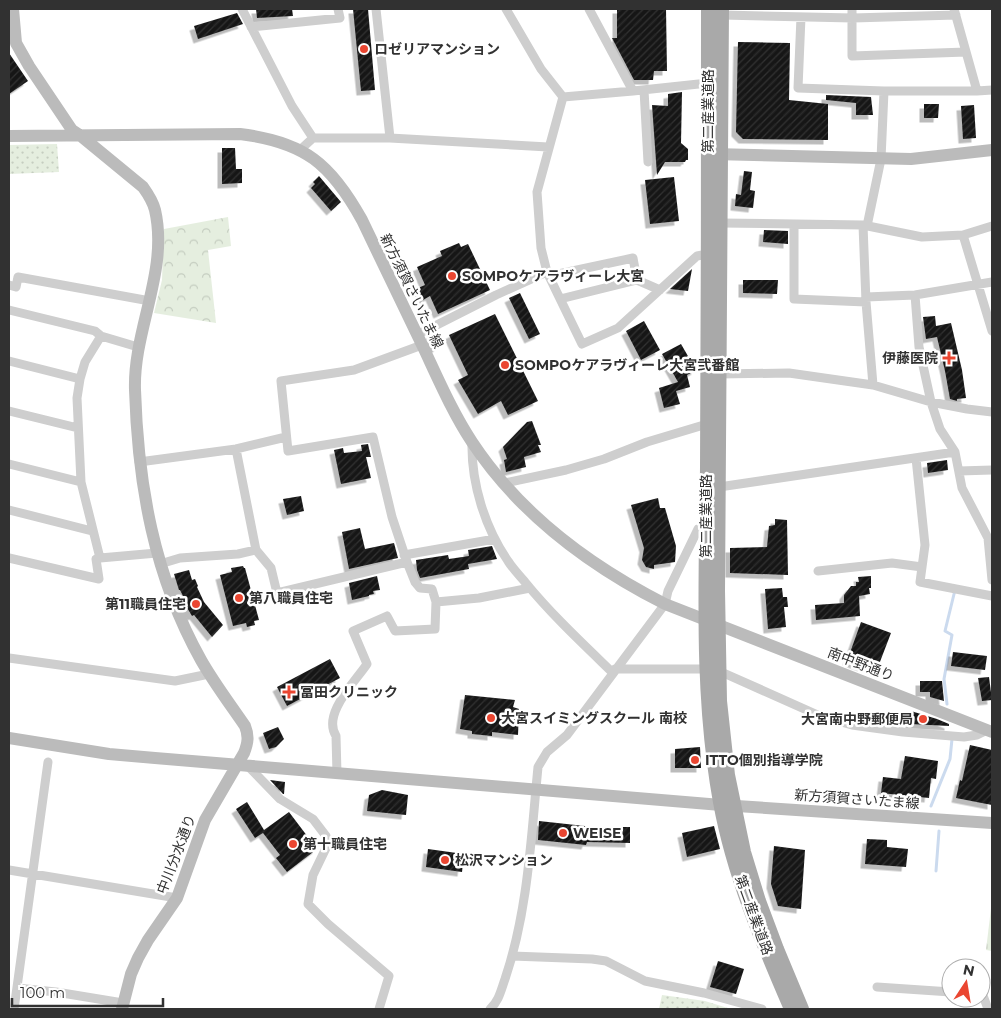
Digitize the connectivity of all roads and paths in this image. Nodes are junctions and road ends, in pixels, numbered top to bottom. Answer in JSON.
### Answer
{"nodes":[{"id":1,"x":13,"y":9,"type":"edge"},
{"id":2,"x":242,"y":9,"type":"edge"},
{"id":3,"x":338,"y":9,"type":"edge"},
{"id":4,"x":376,"y":9,"type":"edge"},
{"id":5,"x":506,"y":9,"type":"edge"},
{"id":6,"x":589,"y":9,"type":"edge"},
{"id":7,"x":708,"y":9,"type":"edge"},
{"id":8,"x":722,"y":12,"type":"edge"},
{"id":9,"x":955,"y":12,"type":"edge"},
{"id":10,"x":852,"y":13,"type":"edge"},
{"id":11,"x":801,"y":17,"type":"junction"},
{"id":12,"x":251,"y":27,"type":"junction"},
{"id":13,"x":966,"y":52,"type":"junction"},
{"id":14,"x":708,"y":82,"type":"junction"},
{"id":15,"x":644,"y":90,"type":"junction"},
{"id":16,"x":992,"y":90,"type":"edge"},
{"id":17,"x":633,"y":91,"type":"junction"},
{"id":18,"x":884,"y":91,"type":"junction"},
{"id":19,"x":977,"y":91,"type":"junction"},
{"id":20,"x":563,"y":97,"type":"junction"},
{"id":21,"x":9,"y":136,"type":"edge"},
{"id":22,"x":82,"y":136,"type":"junction"},
{"id":23,"x":313,"y":138,"type":"junction"},
{"id":24,"x":390,"y":138,"type":"junction"},
{"id":25,"x":548,"y":147,"type":"junction"},
{"id":26,"x":300,"y":150,"type":"junction"},
{"id":27,"x":992,"y":150,"type":"edge"},
{"id":28,"x":715,"y":154,"type":"junction"},
{"id":29,"x":881,"y":160,"type":"junction"},
{"id":30,"x":648,"y":162,"type":"dead end"},
{"id":31,"x":721,"y":223,"type":"junction"},
{"id":32,"x":794,"y":224,"type":"junction"},
{"id":33,"x":865,"y":226,"type":"junction"},
{"id":34,"x":992,"y":226,"type":"edge"},
{"id":35,"x":963,"y":235,"type":"junction"},
{"id":36,"x":708,"y":254,"type":"junction"},
{"id":37,"x":548,"y":274,"type":"junction"},
{"id":38,"x":637,"y":280,"type":"junction"},
{"id":39,"x":992,"y":282,"type":"edge"},
{"id":40,"x":9,"y":285,"type":"edge"},
{"id":41,"x":978,"y":285,"type":"junction"},
{"id":42,"x":660,"y":290,"type":"junction"},
{"id":43,"x":914,"y":295,"type":"junction"},
{"id":44,"x":560,"y":299,"type":"junction"},
{"id":45,"x":866,"y":299,"type":"junction"},
{"id":46,"x":150,"y":301,"type":"junction"},
{"id":47,"x":9,"y":310,"type":"edge"},
{"id":48,"x":992,"y":330,"type":"edge"},
{"id":49,"x":101,"y":336,"type":"junction"},
{"id":50,"x":420,"y":340,"type":"junction"},
{"id":51,"x":138,"y":347,"type":"junction"},
{"id":52,"x":9,"y":361,"type":"edge"},
{"id":53,"x":719,"y":374,"type":"junction"},
{"id":54,"x":80,"y":379,"type":"junction"},
{"id":55,"x":873,"y":385,"type":"junction"},
{"id":56,"x":931,"y":402,"type":"junction"},
{"id":57,"x":9,"y":411,"type":"edge"},
{"id":58,"x":992,"y":412,"type":"edge"},
{"id":59,"x":707,"y":424,"type":"junction"},
{"id":60,"x":78,"y":428,"type":"junction"},
{"id":61,"x":286,"y":437,"type":"junction"},
{"id":62,"x":472,"y":442,"type":"junction"},
{"id":63,"x":236,"y":449,"type":"junction"},
{"id":64,"x":955,"y":452,"type":"junction"},
{"id":65,"x":916,"y":458,"type":"junction"},
{"id":66,"x":139,"y":462,"type":"junction"},
{"id":67,"x":9,"y":464,"type":"edge"},
{"id":68,"x":992,"y":470,"type":"edge"},
{"id":69,"x":959,"y":471,"type":"junction"},
{"id":70,"x":81,"y":482,"type":"junction"},
{"id":71,"x":505,"y":483,"type":"junction"},
{"id":72,"x":719,"y":488,"type":"junction"},
{"id":73,"x":9,"y":510,"type":"edge"},
{"id":74,"x":707,"y":527,"type":"junction"},
{"id":75,"x":92,"y":530,"type":"junction"},
{"id":76,"x":495,"y":539,"type":"junction"},
{"id":77,"x":256,"y":550,"type":"junction"},
{"id":78,"x":100,"y":557,"type":"junction"},
{"id":79,"x":9,"y":558,"type":"edge"},
{"id":80,"x":159,"y":558,"type":"junction"},
{"id":81,"x":405,"y":558,"type":"junction"},
{"id":82,"x":922,"y":567,"type":"junction"},
{"id":83,"x":818,"y":571,"type":"dead end"},
{"id":84,"x":992,"y":580,"type":"edge"},
{"id":85,"x":530,"y":588,"type":"junction"},
{"id":86,"x":992,"y":596,"type":"edge"},
{"id":87,"x":436,"y":602,"type":"junction"},
{"id":88,"x":665,"y":604,"type":"junction"},
{"id":89,"x":712,"y":623,"type":"junction"},
{"id":90,"x":9,"y":658,"type":"edge"},
{"id":91,"x":614,"y":670,"type":"junction"},
{"id":92,"x":712,"y":670,"type":"junction"},
{"id":93,"x":209,"y":674,"type":"junction"},
{"id":94,"x":990,"y":731,"type":"edge"},
{"id":95,"x":9,"y":738,"type":"edge"},
{"id":96,"x":48,"y":762,"type":"dead end"},
{"id":97,"x":243,"y":765,"type":"junction"},
{"id":98,"x":337,"y":774,"type":"junction"},
{"id":99,"x":535,"y":790,"type":"junction"},
{"id":100,"x":727,"y":806,"type":"junction"},
{"id":101,"x":992,"y":823,"type":"edge"},
{"id":102,"x":9,"y":870,"type":"edge"},
{"id":103,"x":32,"y":874,"type":"junction"},
{"id":104,"x":177,"y":898,"type":"junction"},
{"id":105,"x":512,"y":956,"type":"junction"},
{"id":106,"x":877,"y":987,"type":"dead end"},
{"id":107,"x":17,"y":988,"type":"junction"},
{"id":108,"x":941,"y":991,"type":"edge"},
{"id":109,"x":122,"y":1006,"type":"edge"},
{"id":110,"x":496,"y":1007,"type":"edge"},
{"id":111,"x":14,"y":1009,"type":"edge"},
{"id":112,"x":379,"y":1009,"type":"edge"},
{"id":113,"x":762,"y":1009,"type":"edge"},
{"id":114,"x":791,"y":1009,"type":"edge"},
{"id":115,"x":802,"y":1009,"type":"edge"}],
"edges":[{"from":1,"to":22,"type":"street"},
{"from":2,"to":12,"type":"street"},
{"from":3,"to":12,"type":"street"},
{"from":4,"to":24,"type":"street"},
{"from":5,"to":20,"type":"street"},
{"from":6,"to":17,"type":"street"},
{"from":7,"to":14,"type":"main road","name":"第二産業道路"},
{"from":8,"to":11,"type":"street"},
{"from":8,"to":28,"type":"main road","name":"第二産業道路"},
{"from":9,"to":10,"type":"street"},
{"from":9,"to":13,"type":"street"},
{"from":10,"to":11,"type":"street"},
{"from":10,"to":13,"type":"street"},
{"from":11,"to":18,"type":"street"},
{"from":12,"to":23,"type":"street"},
{"from":13,"to":19,"type":"street"},
{"from":14,"to":15,"type":"street"},
{"from":14,"to":28,"type":"main road","name":"第二産業道路"},
{"from":15,"to":17,"type":"street"},
{"from":15,"to":30,"type":"street"},
{"from":16,"to":19,"type":"street"},
{"from":17,"to":20,"type":"street"},
{"from":18,"to":19,"type":"street"},
{"from":18,"to":29,"type":"street"},
{"from":20,"to":25,"type":"street"},
{"from":21,"to":22,"type":"street","name":"新方須賀さいたま線"},
{"from":22,"to":26,"type":"street","name":"新方須賀さいたま線"},
{"from":22,"to":46,"type":"street"},
{"from":23,"to":24,"type":"street"},
{"from":23,"to":26,"type":"street"},
{"from":24,"to":25,"type":"street"},
{"from":25,"to":37,"type":"street"},
{"from":26,"to":50,"type":"street","name":"新方須賀さいたま線"},
{"from":27,"to":29,"type":"street"},
{"from":28,"to":29,"type":"street"},
{"from":28,"to":31,"type":"main road","name":"第二産業道路"},
{"from":28,"to":36,"type":"main road","name":"第二産業道路"},
{"from":29,"to":33,"type":"street"},
{"from":31,"to":32,"type":"street"},
{"from":31,"to":53,"type":"main road","name":"第二産業道路"},
{"from":32,"to":33,"type":"street"},
{"from":32,"to":45,"type":"street"},
{"from":33,"to":35,"type":"street"},
{"from":33,"to":45,"type":"street"},
{"from":34,"to":35,"type":"street"},
{"from":35,"to":41,"type":"street"},
{"from":36,"to":42,"type":"street"},
{"from":36,"to":59,"type":"main road","name":"第二産業道路"},
{"from":37,"to":38,"type":"street"},
{"from":37,"to":44,"type":"street"},
{"from":37,"to":50,"type":"street"},
{"from":38,"to":42,"type":"street"},
{"from":38,"to":44,"type":"street"},
{"from":39,"to":41,"type":"street"},
{"from":40,"to":46,"type":"street"},
{"from":41,"to":43,"type":"street"},
{"from":41,"to":48,"type":"street"},
{"from":42,"to":44,"type":"street"},
{"from":43,"to":45,"type":"street"},
{"from":43,"to":56,"type":"street"},
{"from":45,"to":55,"type":"street"},
{"from":46,"to":51,"type":"street"},
{"from":47,"to":49,"type":"street"},
{"from":49,"to":51,"type":"street"},
{"from":49,"to":54,"type":"street"},
{"from":50,"to":61,"type":"street"},
{"from":50,"to":62,"type":"street","name":"新方須賀さいたま線"},
{"from":51,"to":66,"type":"street"},
{"from":52,"to":54,"type":"street"},
{"from":53,"to":55,"type":"street"},
{"from":53,"to":72,"type":"main road","name":"第二産業道路"},
{"from":54,"to":60,"type":"street"},
{"from":55,"to":56,"type":"street"},
{"from":56,"to":58,"type":"street"},
{"from":56,"to":64,"type":"street"},
{"from":57,"to":60,"type":"street"},
{"from":59,"to":71,"type":"street"},
{"from":59,"to":74,"type":"main road","name":"第二産業道路"},
{"from":60,"to":70,"type":"street"},
{"from":61,"to":63,"type":"street"},
{"from":61,"to":81,"type":"street"},
{"from":62,"to":71,"type":"street","name":"新方須賀さいたま線"},
{"from":62,"to":76,"type":"street"},
{"from":63,"to":66,"type":"street"},
{"from":63,"to":77,"type":"street"},
{"from":64,"to":65,"type":"street"},
{"from":64,"to":69,"type":"street"},
{"from":65,"to":72,"type":"street"},
{"from":65,"to":82,"type":"street"},
{"from":66,"to":80,"type":"street"},
{"from":67,"to":70,"type":"street"},
{"from":68,"to":69,"type":"street"},
{"from":69,"to":84,"type":"street"},
{"from":70,"to":75,"type":"street"},
{"from":71,"to":88,"type":"street","name":"新方須賀さいたま線"},
{"from":72,"to":89,"type":"main road","name":"第二産業道路"},
{"from":73,"to":75,"type":"street"},
{"from":74,"to":88,"type":"street"},
{"from":74,"to":89,"type":"main road","name":"第二産業道路"},
{"from":75,"to":78,"type":"street"},
{"from":76,"to":81,"type":"street"},
{"from":76,"to":85,"type":"street"},
{"from":77,"to":80,"type":"street"},
{"from":77,"to":81,"type":"street"},
{"from":78,"to":79,"type":"street"},
{"from":78,"to":80,"type":"street"},
{"from":80,"to":93,"type":"street"},
{"from":81,"to":87,"type":"street"},
{"from":82,"to":83,"type":"street"},
{"from":82,"to":86,"type":"street"},
{"from":85,"to":87,"type":"street"},
{"from":85,"to":91,"type":"street"},
{"from":87,"to":98,"type":"street"},
{"from":88,"to":89,"type":"street","name":"新方須賀さいたま線"},
{"from":88,"to":91,"type":"street"},
{"from":89,"to":92,"type":"main road","name":"第二産業道路"},
{"from":89,"to":94,"type":"street","name":"南中野通り"},
{"from":90,"to":93,"type":"street"},
{"from":91,"to":92,"type":"street"},
{"from":91,"to":99,"type":"street"},
{"from":92,"to":94,"type":"street"},
{"from":92,"to":100,"type":"main road","name":"第二産業道路"},
{"from":93,"to":97,"type":"street","name":"中川分水通り"},
{"from":95,"to":97,"type":"street","name":"新方須賀さいたま線"},
{"from":96,"to":103,"type":"street"},
{"from":97,"to":98,"type":"street","name":"新方須賀さいたま線"},
{"from":97,"to":104,"type":"street","name":"中川分水通り"},
{"from":97,"to":112,"type":"street"},
{"from":98,"to":99,"type":"street","name":"新方須賀さいたま線"},
{"from":99,"to":100,"type":"street","name":"新方須賀さいたま線"},
{"from":99,"to":105,"type":"street"},
{"from":100,"to":101,"type":"street","name":"新方須賀さいたま線"},
{"from":100,"to":114,"type":"main road","name":"第二産業道路"},
{"from":100,"to":115,"type":"main road","name":"第二産業道路"},
{"from":102,"to":103,"type":"street"},
{"from":103,"to":104,"type":"street"},
{"from":103,"to":107,"type":"street"},
{"from":104,"to":109,"type":"street","name":"中川分水通り"},
{"from":105,"to":110,"type":"street"},
{"from":105,"to":113,"type":"street"},
{"from":106,"to":108,"type":"street"},
{"from":107,"to":109,"type":"street"},
{"from":107,"to":111,"type":"street"}]}
